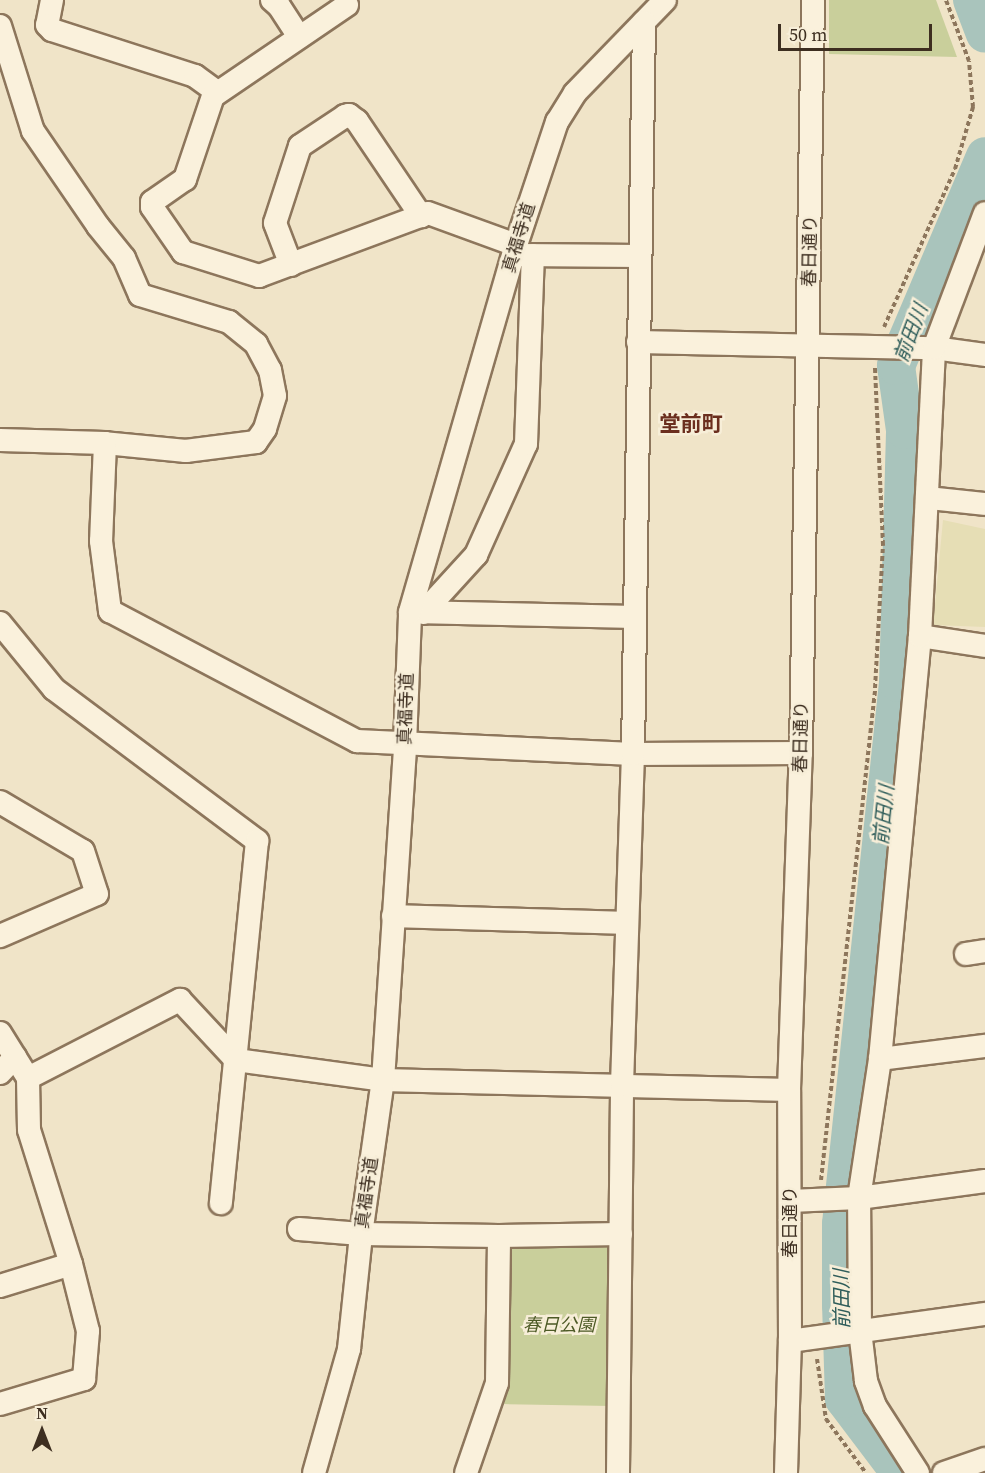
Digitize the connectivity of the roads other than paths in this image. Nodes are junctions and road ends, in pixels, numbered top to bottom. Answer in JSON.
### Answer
{"nodes":[{"id":1,"x":52,"y":0,"type":"edge"},
{"id":2,"x":272,"y":0,"type":"edge"},
{"id":3,"x":665,"y":0,"type":"edge"},
{"id":4,"x":813,"y":0,"type":"edge"},
{"id":5,"x":347,"y":5,"type":"dead end"},
{"id":6,"x":644,"y":22,"type":"junction"},
{"id":7,"x":0,"y":26,"type":"edge"},
{"id":8,"x":299,"y":37,"type":"junction"},
{"id":9,"x":217,"y":92,"type":"junction"},
{"id":10,"x":985,"y":213,"type":"edge"},
{"id":11,"x":421,"y":216,"type":"junction"},
{"id":12,"x":521,"y":252,"type":"junction"},
{"id":13,"x":640,"y":256,"type":"junction"},
{"id":14,"x":291,"y":265,"type":"junction"},
{"id":15,"x":638,"y":342,"type":"junction"},
{"id":16,"x":810,"y":347,"type":"junction"},
{"id":17,"x":934,"y":348,"type":"junction"},
{"id":18,"x":985,"y":355,"type":"edge"},
{"id":19,"x":0,"y":440,"type":"edge"},
{"id":20,"x":105,"y":443,"type":"junction"},
{"id":21,"x":928,"y":498,"type":"junction"},
{"id":22,"x":985,"y":504,"type":"edge"},
{"id":23,"x":416,"y":612,"type":"junction"},
{"id":24,"x":635,"y":617,"type":"junction"},
{"id":25,"x":0,"y":623,"type":"edge"},
{"id":26,"x":920,"y":636,"type":"junction"},
{"id":27,"x":985,"y":646,"type":"edge"},
{"id":28,"x":405,"y":744,"type":"junction"},
{"id":29,"x":801,"y":753,"type":"junction"},
{"id":30,"x":633,"y":754,"type":"junction"},
{"id":31,"x":0,"y":802,"type":"edge"},
{"id":32,"x":393,"y":915,"type":"junction"},
{"id":33,"x":627,"y":923,"type":"junction"},
{"id":34,"x":0,"y":936,"type":"edge"},
{"id":35,"x":0,"y":1034,"type":"edge"},
{"id":36,"x":985,"y":1046,"type":"edge"},
{"id":37,"x":880,"y":1059,"type":"junction"},
{"id":38,"x":236,"y":1060,"type":"junction"},
{"id":39,"x":8,"y":1065,"type":"edge"},
{"id":40,"x":28,"y":1078,"type":"junction"},
{"id":41,"x":383,"y":1080,"type":"junction"},
{"id":42,"x":622,"y":1085,"type":"junction"},
{"id":43,"x":789,"y":1090,"type":"junction"},
{"id":44,"x":985,"y":1181,"type":"edge"},
{"id":45,"x":860,"y":1198,"type":"junction"},
{"id":46,"x":790,"y":1201,"type":"junction"},
{"id":47,"x":221,"y":1203,"type":"dead end"},
{"id":48,"x":299,"y":1229,"type":"dead end"},
{"id":49,"x":361,"y":1234,"type":"junction"},
{"id":50,"x":621,"y":1234,"type":"junction"},
{"id":51,"x":499,"y":1236,"type":"junction"},
{"id":52,"x":71,"y":1264,"type":"junction"},
{"id":53,"x":0,"y":1286,"type":"edge"},
{"id":54,"x":985,"y":1314,"type":"edge"},
{"id":55,"x":860,"y":1330,"type":"junction"},
{"id":56,"x":790,"y":1341,"type":"junction"},
{"id":57,"x":0,"y":1404,"type":"edge"},
{"id":58,"x":985,"y":1459,"type":"edge"},
{"id":59,"x":314,"y":1473,"type":"edge"},
{"id":60,"x":466,"y":1473,"type":"edge"},
{"id":61,"x":618,"y":1473,"type":"edge"},
{"id":62,"x":786,"y":1473,"type":"edge"},
{"id":63,"x":918,"y":1473,"type":"edge"},
{"id":64,"x":944,"y":1473,"type":"edge"}],
"edges":[{"from":1,"to":9,"type":"street"},
{"from":2,"to":8,"type":"street"},
{"from":3,"to":6,"type":"street","name":"真福寺道"},
{"from":4,"to":16,"type":"street","name":"春日通り"},
{"from":5,"to":8,"type":"street"},
{"from":6,"to":12,"type":"street","name":"真福寺道"},
{"from":6,"to":13,"type":"street"},
{"from":7,"to":20,"type":"street"},
{"from":8,"to":9,"type":"street"},
{"from":9,"to":14,"type":"street"},
{"from":10,"to":17,"type":"street"},
{"from":11,"to":12,"type":"street"},
{"from":11,"to":14,"type":"street"},
{"from":11,"to":14,"type":"street"},
{"from":12,"to":13,"type":"street"},
{"from":12,"to":23,"type":"street","name":"真福寺道"},
{"from":12,"to":23,"type":"street"},
{"from":13,"to":15,"type":"street"},
{"from":15,"to":16,"type":"street"},
{"from":15,"to":24,"type":"street"},
{"from":16,"to":17,"type":"street"},
{"from":16,"to":29,"type":"street","name":"春日通り"},
{"from":17,"to":18,"type":"street"},
{"from":17,"to":21,"type":"street"},
{"from":19,"to":20,"type":"street"},
{"from":20,"to":28,"type":"street"},
{"from":21,"to":22,"type":"street"},
{"from":21,"to":26,"type":"street"},
{"from":23,"to":24,"type":"street"},
{"from":23,"to":28,"type":"street","name":"真福寺道"},
{"from":24,"to":30,"type":"street"},
{"from":25,"to":38,"type":"street"},
{"from":26,"to":27,"type":"street"},
{"from":26,"to":37,"type":"street"},
{"from":28,"to":30,"type":"street"},
{"from":28,"to":32,"type":"street","name":"真福寺道"},
{"from":29,"to":30,"type":"street"},
{"from":29,"to":43,"type":"street","name":"春日通り"},
{"from":30,"to":33,"type":"street"},
{"from":31,"to":34,"type":"street"},
{"from":32,"to":33,"type":"street"},
{"from":32,"to":41,"type":"street","name":"真福寺道"},
{"from":33,"to":42,"type":"street"},
{"from":35,"to":39,"type":"street"},
{"from":36,"to":37,"type":"street"},
{"from":37,"to":45,"type":"street"},
{"from":38,"to":40,"type":"street"},
{"from":38,"to":41,"type":"street"},
{"from":38,"to":47,"type":"street"},
{"from":39,"to":40,"type":"street"},
{"from":40,"to":52,"type":"street"},
{"from":41,"to":42,"type":"street"},
{"from":41,"to":49,"type":"street","name":"真福寺道"},
{"from":42,"to":43,"type":"street"},
{"from":42,"to":50,"type":"street"},
{"from":43,"to":46,"type":"street","name":"春日通り"},
{"from":44,"to":45,"type":"street"},
{"from":45,"to":46,"type":"street"},
{"from":45,"to":55,"type":"street"},
{"from":46,"to":56,"type":"street","name":"春日通り"},
{"from":48,"to":49,"type":"street"},
{"from":49,"to":51,"type":"street"},
{"from":49,"to":59,"type":"street","name":"真福寺道"},
{"from":50,"to":51,"type":"street"},
{"from":50,"to":61,"type":"street"},
{"from":51,"to":60,"type":"street"},
{"from":52,"to":53,"type":"street"},
{"from":52,"to":57,"type":"street"},
{"from":54,"to":55,"type":"street"},
{"from":55,"to":56,"type":"street"},
{"from":55,"to":63,"type":"street"},
{"from":56,"to":62,"type":"street","name":"春日通り"},
{"from":58,"to":64,"type":"street"}]}
